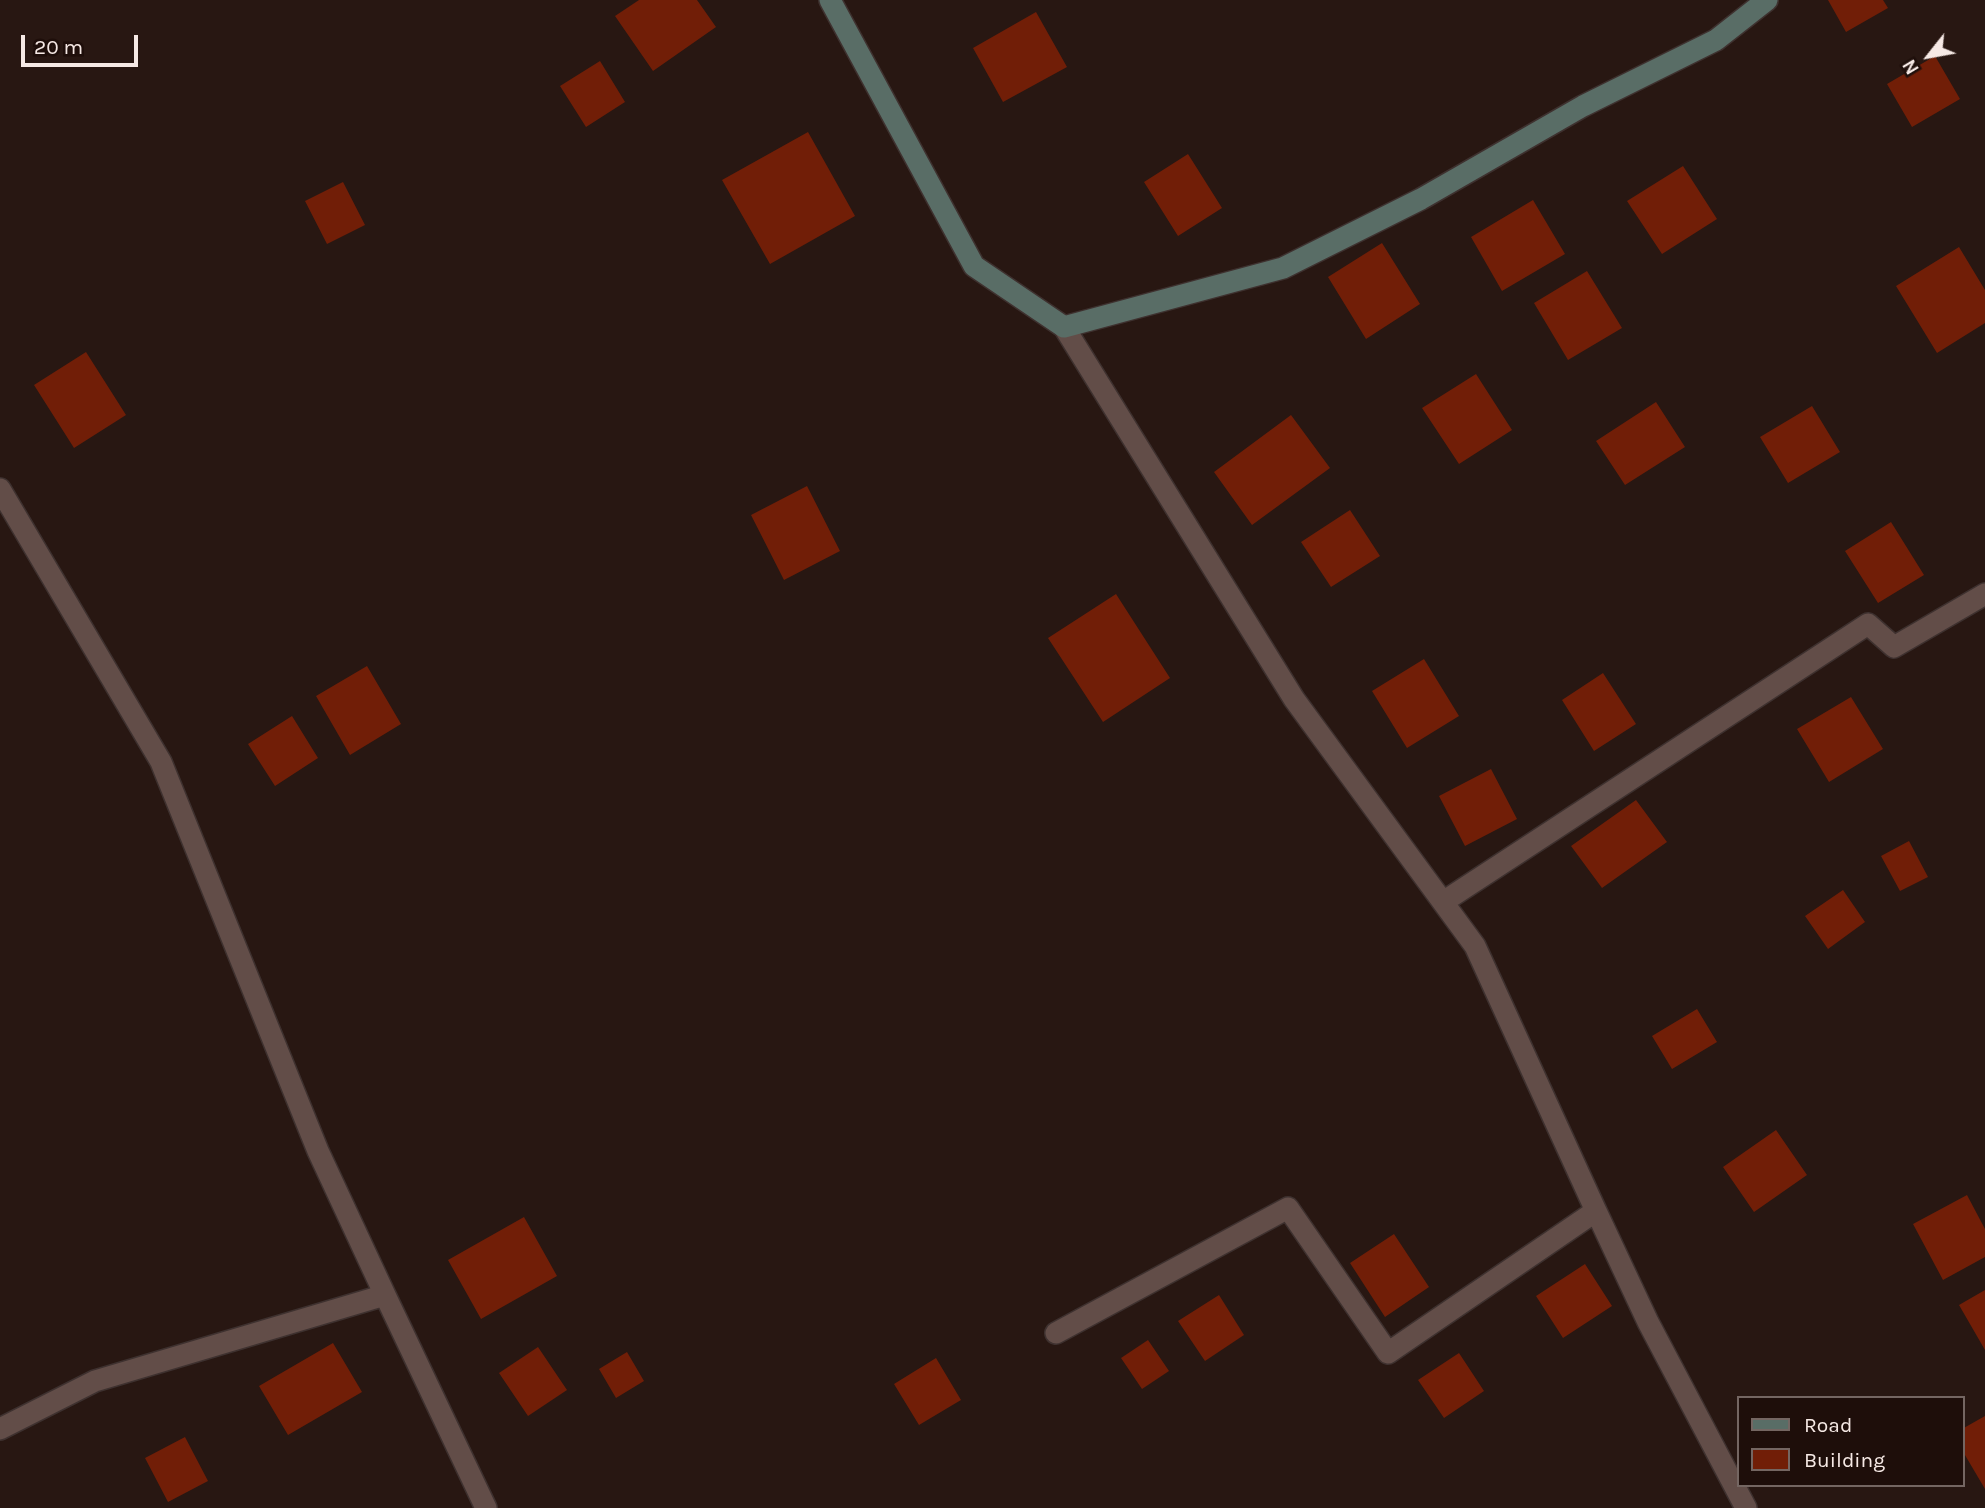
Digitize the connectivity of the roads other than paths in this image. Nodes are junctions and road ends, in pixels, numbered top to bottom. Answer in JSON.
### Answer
{"nodes":[{"id":1,"x":830,"y":0,"type":"edge"},
{"id":2,"x":1767,"y":0,"type":"edge"},
{"id":3,"x":1065,"y":327,"type":"junction"},
{"id":4,"x":0,"y":489,"type":"edge"},
{"id":5,"x":1985,"y":594,"type":"edge"},
{"id":6,"x":1443,"y":902,"type":"junction"},
{"id":7,"x":1597,"y":1211,"type":"junction"},
{"id":8,"x":385,"y":1295,"type":"junction"},
{"id":9,"x":1056,"y":1333,"type":"dead end"},
{"id":10,"x":0,"y":1429,"type":"edge"},
{"id":11,"x":486,"y":1508,"type":"edge"},
{"id":12,"x":1746,"y":1508,"type":"edge"}],
"edges":[{"from":1,"to":3,"type":"main road"},
{"from":2,"to":3,"type":"main road"},
{"from":3,"to":6,"type":"street"},
{"from":4,"to":8,"type":"street"},
{"from":5,"to":6,"type":"street"},
{"from":6,"to":7,"type":"street"},
{"from":7,"to":9,"type":"street"},
{"from":7,"to":12,"type":"street"},
{"from":8,"to":10,"type":"street"},
{"from":8,"to":11,"type":"street"}]}
